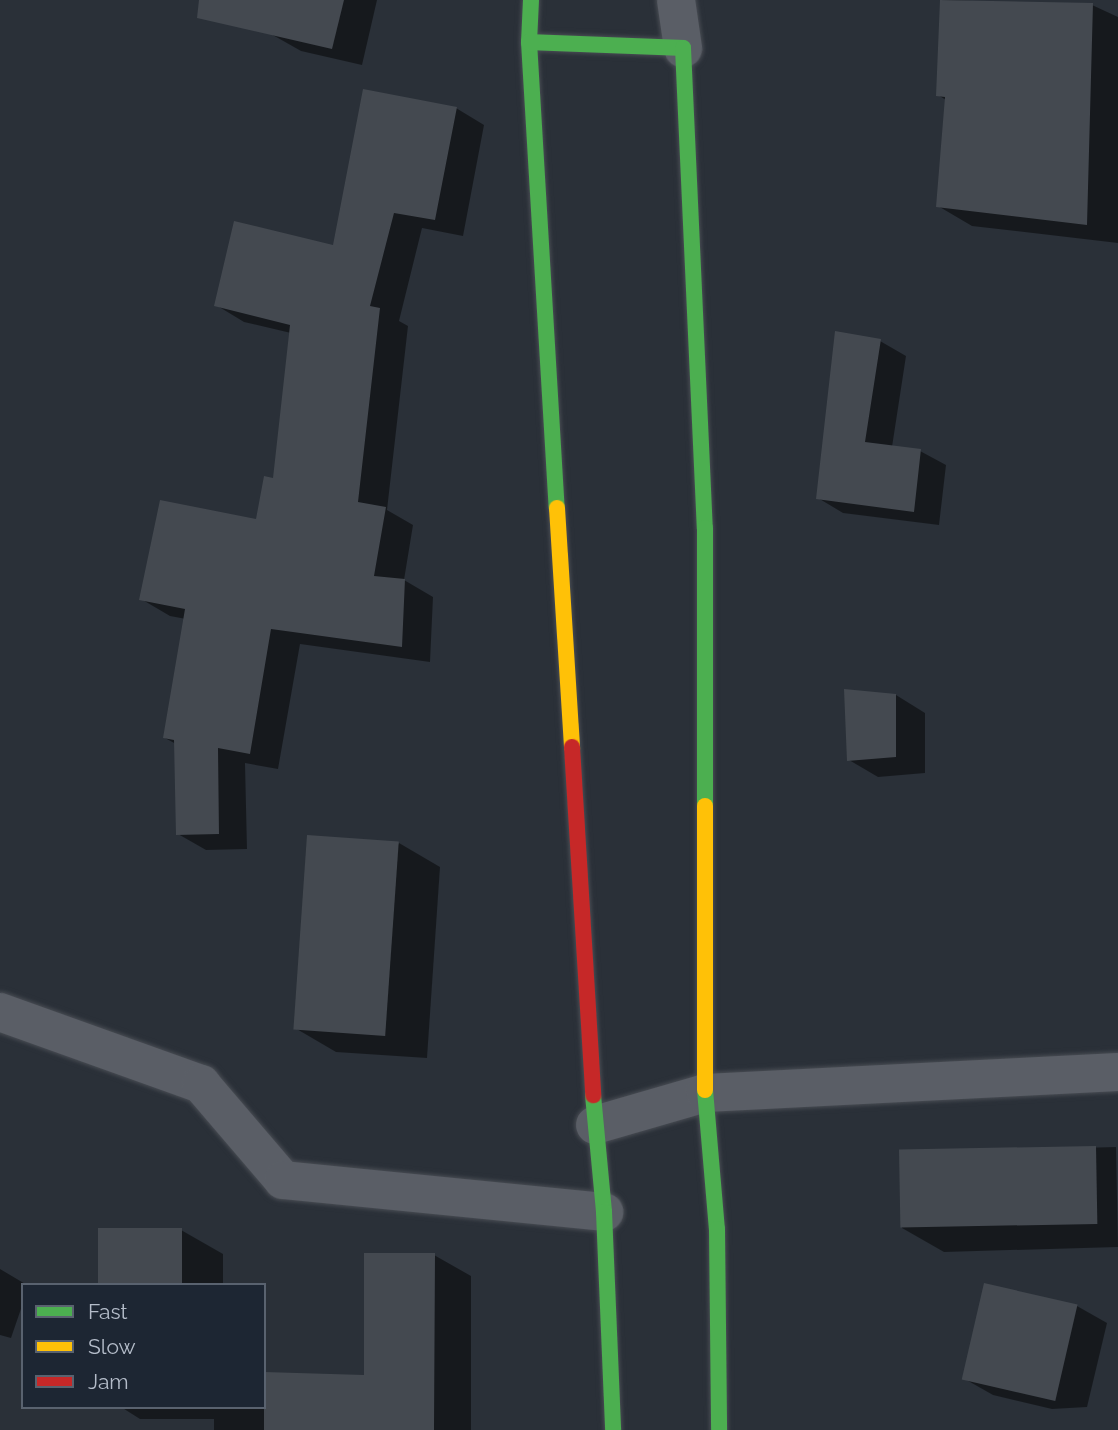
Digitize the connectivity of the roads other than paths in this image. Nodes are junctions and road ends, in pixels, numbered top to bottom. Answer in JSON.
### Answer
{"nodes":[{"id":1,"x":531,"y":0,"type":"edge"},
{"id":2,"x":676,"y":0,"type":"edge"},
{"id":3,"x":528,"y":42,"type":"junction"},
{"id":4,"x":683,"y":48,"type":"junction"},
{"id":5,"x":0,"y":1012,"type":"edge"},
{"id":6,"x":1118,"y":1072,"type":"edge"},
{"id":7,"x":705,"y":1093,"type":"junction"},
{"id":8,"x":594,"y":1125,"type":"junction"},
{"id":9,"x":604,"y":1212,"type":"junction"},
{"id":10,"x":613,"y":1430,"type":"edge"},
{"id":11,"x":719,"y":1430,"type":"edge"}],
"edges":[{"from":1,"to":3,"type":"street"},
{"from":2,"to":4,"type":"street"},
{"from":3,"to":4,"type":"street"},
{"from":3,"to":8,"type":"street"},
{"from":4,"to":7,"type":"street"},
{"from":5,"to":9,"type":"street"},
{"from":6,"to":7,"type":"street"},
{"from":7,"to":8,"type":"street"},
{"from":7,"to":11,"type":"street"},
{"from":8,"to":9,"type":"street"},
{"from":9,"to":10,"type":"street"}]}
